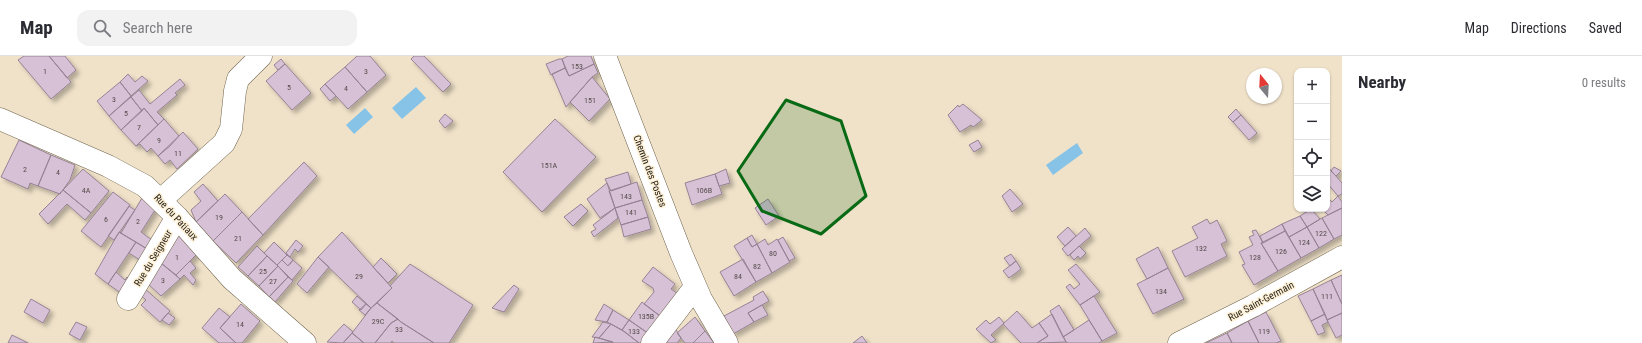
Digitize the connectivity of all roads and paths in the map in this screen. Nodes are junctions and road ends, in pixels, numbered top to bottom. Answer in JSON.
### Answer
{"nodes":[{"id":1,"x":261,"y":56,"type":"edge"},
{"id":2,"x":605,"y":56,"type":"edge"},
{"id":3,"x":0,"y":119,"type":"edge"},
{"id":4,"x":161,"y":200,"type":"junction"},
{"id":5,"x":177,"y":217,"type":"junction"},
{"id":6,"x":1342,"y":257,"type":"edge"},
{"id":7,"x":695,"y":287,"type":"junction"},
{"id":8,"x":128,"y":299,"type":"dead end"},
{"id":9,"x":305,"y":343,"type":"edge"},
{"id":10,"x":652,"y":343,"type":"edge"},
{"id":11,"x":727,"y":343,"type":"edge"},
{"id":12,"x":1179,"y":343,"type":"edge"}],
"edges":[{"from":1,"to":4,"type":"street"},
{"from":2,"to":7,"type":"street","name":"Chemin des Postes"},
{"from":3,"to":4,"type":"street","name":"Rue du Patiaux"},
{"from":4,"to":5,"type":"street","name":"Rue du Patiaux"},
{"from":5,"to":8,"type":"street","name":"Rue du Seigneur"},
{"from":5,"to":9,"type":"street","name":"Rue du Patiaux"},
{"from":6,"to":12,"type":"street","name":"Rue Saint-Germain"},
{"from":7,"to":10,"type":"street"},
{"from":7,"to":11,"type":"street","name":"Chemin des Postes"}]}
